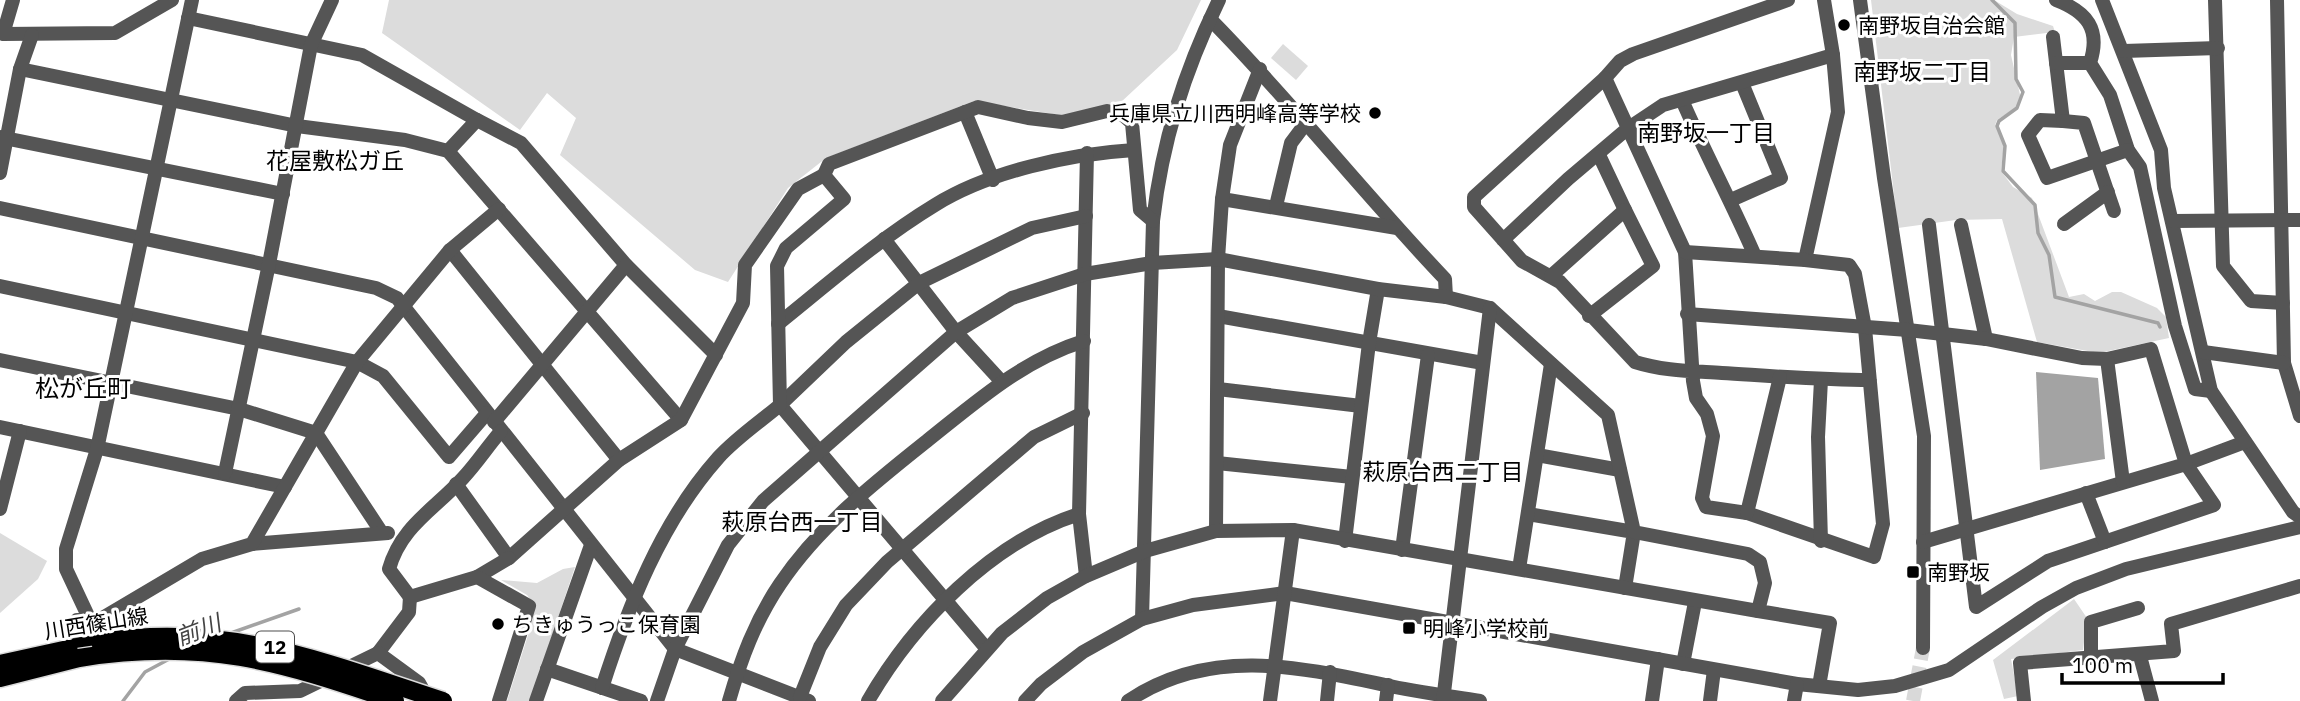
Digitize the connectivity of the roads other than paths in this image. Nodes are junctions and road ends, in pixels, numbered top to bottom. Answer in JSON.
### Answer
{"nodes":[{"id":1,"x":13,"y":0,"type":"edge"},
{"id":2,"x":172,"y":0,"type":"edge"},
{"id":3,"x":191,"y":0,"type":"edge"},
{"id":4,"x":332,"y":0,"type":"edge"},
{"id":5,"x":1219,"y":0,"type":"edge"},
{"id":6,"x":1788,"y":0,"type":"edge"},
{"id":7,"x":1824,"y":0,"type":"edge"},
{"id":8,"x":1860,"y":0,"type":"edge"},
{"id":9,"x":2056,"y":0,"type":"edge"},
{"id":10,"x":2102,"y":0,"type":"edge"},
{"id":11,"x":2215,"y":0,"type":"edge"},
{"id":12,"x":2277,"y":0,"type":"edge"},
{"id":13,"x":1765,"y":4,"type":"edge"},
{"id":14,"x":145,"y":7,"type":"edge"},
{"id":15,"x":188,"y":18,"type":"junction"},
{"id":16,"x":1210,"y":19,"type":"junction"},
{"id":17,"x":2,"y":35,"type":"edge"},
{"id":18,"x":32,"y":35,"type":"junction"},
{"id":19,"x":2053,"y":37,"type":"dead end"},
{"id":20,"x":311,"y":45,"type":"junction"},
{"id":21,"x":2218,"y":48,"type":"junction"},
{"id":22,"x":2124,"y":51,"type":"junction"},
{"id":23,"x":1833,"y":55,"type":"junction"},
{"id":24,"x":2056,"y":63,"type":"junction"},
{"id":25,"x":2090,"y":63,"type":"junction"},
{"id":26,"x":20,"y":69,"type":"junction"},
{"id":27,"x":1260,"y":69,"type":"junction"},
{"id":28,"x":1605,"y":78,"type":"junction"},
{"id":29,"x":1742,"y":83,"type":"junction"},
{"id":30,"x":172,"y":99,"type":"junction"},
{"id":31,"x":1682,"y":100,"type":"junction"},
{"id":32,"x":965,"y":112,"type":"junction"},
{"id":33,"x":477,"y":120,"type":"junction"},
{"id":34,"x":2063,"y":121,"type":"junction"},
{"id":35,"x":1306,"y":123,"type":"junction"},
{"id":36,"x":297,"y":126,"type":"junction"},
{"id":37,"x":1627,"y":128,"type":"junction"},
{"id":38,"x":4,"y":138,"type":"edge"},
{"id":39,"x":448,"y":150,"type":"junction"},
{"id":40,"x":1134,"y":150,"type":"junction"},
{"id":41,"x":2128,"y":150,"type":"junction"},
{"id":42,"x":1087,"y":153,"type":"junction"},
{"id":43,"x":1599,"y":155,"type":"junction"},
{"id":44,"x":2096,"y":161,"type":"junction"},
{"id":45,"x":158,"y":170,"type":"junction"},
{"id":46,"x":0,"y":173,"type":"edge"},
{"id":47,"x":824,"y":175,"type":"junction"},
{"id":48,"x":993,"y":180,"type":"junction"},
{"id":49,"x":2108,"y":192,"type":"junction"},
{"id":50,"x":283,"y":194,"type":"junction"},
{"id":51,"x":1222,"y":199,"type":"junction"},
{"id":52,"x":1731,"y":200,"type":"junction"},
{"id":53,"x":1276,"y":206,"type":"junction"},
{"id":54,"x":0,"y":208,"type":"edge"},
{"id":55,"x":499,"y":209,"type":"junction"},
{"id":56,"x":1625,"y":209,"type":"junction"},
{"id":57,"x":2114,"y":211,"type":"dead end"},
{"id":58,"x":1086,"y":216,"type":"junction"},
{"id":59,"x":2300,"y":220,"type":"edge"},
{"id":60,"x":2173,"y":221,"type":"junction"},
{"id":61,"x":2223,"y":221,"type":"junction"},
{"id":62,"x":2282,"y":221,"type":"junction"},
{"id":63,"x":1153,"y":222,"type":"junction"},
{"id":64,"x":2064,"y":224,"type":"dead end"},
{"id":65,"x":1929,"y":225,"type":"dead end"},
{"id":66,"x":1961,"y":225,"type":"dead end"},
{"id":67,"x":1397,"y":228,"type":"junction"},
{"id":68,"x":144,"y":237,"type":"junction"},
{"id":69,"x":884,"y":239,"type":"junction"},
{"id":70,"x":1503,"y":240,"type":"junction"},
{"id":71,"x":450,"y":250,"type":"junction"},
{"id":72,"x":1685,"y":252,"type":"junction"},
{"id":73,"x":1755,"y":256,"type":"junction"},
{"id":74,"x":1218,"y":259,"type":"junction"},
{"id":75,"x":1805,"y":260,"type":"junction"},
{"id":76,"x":1152,"y":263,"type":"junction"},
{"id":77,"x":269,"y":264,"type":"junction"},
{"id":78,"x":626,"y":265,"type":"junction"},
{"id":79,"x":1084,"y":274,"type":"junction"},
{"id":80,"x":1551,"y":276,"type":"junction"},
{"id":81,"x":919,"y":283,"type":"junction"},
{"id":82,"x":0,"y":286,"type":"edge"},
{"id":83,"x":1378,"y":289,"type":"junction"},
{"id":84,"x":1446,"y":298,"type":"junction"},
{"id":85,"x":2283,"y":303,"type":"junction"},
{"id":86,"x":404,"y":306,"type":"junction"},
{"id":87,"x":1490,"y":308,"type":"junction"},
{"id":88,"x":589,"y":312,"type":"junction"},
{"id":89,"x":128,"y":313,"type":"junction"},
{"id":90,"x":1687,"y":314,"type":"junction"},
{"id":91,"x":1218,"y":316,"type":"junction"},
{"id":92,"x":1589,"y":316,"type":"junction"},
{"id":93,"x":778,"y":324,"type":"junction"},
{"id":94,"x":1866,"y":328,"type":"junction"},
{"id":95,"x":1908,"y":330,"type":"junction"},
{"id":96,"x":956,"y":332,"type":"junction"},
{"id":97,"x":1945,"y":335,"type":"junction"},
{"id":98,"x":253,"y":340,"type":"junction"},
{"id":99,"x":1986,"y":340,"type":"junction"},
{"id":100,"x":1084,"y":341,"type":"junction"},
{"id":101,"x":1368,"y":343,"type":"junction"},
{"id":102,"x":2203,"y":352,"type":"junction"},
{"id":103,"x":716,"y":355,"type":"junction"},
{"id":104,"x":1428,"y":355,"type":"junction"},
{"id":105,"x":2107,"y":359,"type":"junction"},
{"id":106,"x":0,"y":360,"type":"edge"},
{"id":107,"x":357,"y":362,"type":"junction"},
{"id":108,"x":1483,"y":363,"type":"junction"},
{"id":109,"x":2284,"y":363,"type":"junction"},
{"id":110,"x":542,"y":364,"type":"junction"},
{"id":111,"x":1551,"y":365,"type":"junction"},
{"id":112,"x":1694,"y":371,"type":"junction"},
{"id":113,"x":1780,"y":377,"type":"junction"},
{"id":114,"x":1821,"y":380,"type":"junction"},
{"id":115,"x":1870,"y":380,"type":"junction"},
{"id":116,"x":1001,"y":381,"type":"junction"},
{"id":117,"x":112,"y":382,"type":"junction"},
{"id":118,"x":1217,"y":389,"type":"junction"},
{"id":119,"x":2204,"y":390,"type":"junction"},
{"id":120,"x":780,"y":405,"type":"junction"},
{"id":121,"x":1362,"y":406,"type":"junction"},
{"id":122,"x":2298,"y":408,"type":"edge"},
{"id":123,"x":239,"y":409,"type":"junction"},
{"id":124,"x":1083,"y":413,"type":"junction"},
{"id":125,"x":681,"y":420,"type":"junction"},
{"id":126,"x":494,"y":422,"type":"junction"},
{"id":127,"x":0,"y":427,"type":"edge"},
{"id":128,"x":20,"y":431,"type":"junction"},
{"id":129,"x":316,"y":433,"type":"junction"},
{"id":130,"x":2245,"y":442,"type":"junction"},
{"id":131,"x":97,"y":449,"type":"junction"},
{"id":132,"x":821,"y":450,"type":"junction"},
{"id":133,"x":1537,"y":454,"type":"junction"},
{"id":134,"x":619,"y":460,"type":"junction"},
{"id":135,"x":1217,"y":463,"type":"junction"},
{"id":136,"x":2186,"y":464,"type":"junction"},
{"id":137,"x":1620,"y":470,"type":"junction"},
{"id":138,"x":225,"y":473,"type":"junction"},
{"id":139,"x":1352,"y":477,"type":"junction"},
{"id":140,"x":2123,"y":482,"type":"junction"},
{"id":141,"x":456,"y":484,"type":"junction"},
{"id":142,"x":285,"y":487,"type":"junction"},
{"id":143,"x":2086,"y":493,"type":"junction"},
{"id":144,"x":859,"y":497,"type":"junction"},
{"id":145,"x":0,"y":509,"type":"edge"},
{"id":146,"x":562,"y":509,"type":"junction"},
{"id":147,"x":1747,"y":513,"type":"junction"},
{"id":148,"x":1079,"y":514,"type":"junction"},
{"id":149,"x":1528,"y":514,"type":"junction"},
{"id":150,"x":2300,"y":517,"type":"edge"},
{"id":151,"x":2300,"y":527,"type":"edge"},
{"id":152,"x":1969,"y":528,"type":"junction"},
{"id":153,"x":1293,"y":530,"type":"junction"},
{"id":154,"x":1216,"y":531,"type":"junction"},
{"id":155,"x":1634,"y":532,"type":"junction"},
{"id":156,"x":382,"y":533,"type":"junction"},
{"id":157,"x":403,"y":536,"type":"junction"},
{"id":158,"x":1345,"y":541,"type":"junction"},
{"id":159,"x":1821,"y":541,"type":"junction"},
{"id":160,"x":1923,"y":542,"type":"junction"},
{"id":161,"x":2105,"y":542,"type":"junction"},
{"id":162,"x":252,"y":544,"type":"junction"},
{"id":163,"x":591,"y":545,"type":"junction"},
{"id":164,"x":902,"y":549,"type":"junction"},
{"id":165,"x":1402,"y":550,"type":"junction"},
{"id":166,"x":1144,"y":551,"type":"junction"},
{"id":167,"x":509,"y":558,"type":"junction"},
{"id":168,"x":1462,"y":560,"type":"junction"},
{"id":169,"x":1519,"y":569,"type":"junction"},
{"id":170,"x":1086,"y":576,"type":"junction"},
{"id":171,"x":477,"y":577,"type":"junction"},
{"id":172,"x":2300,"y":586,"type":"edge"},
{"id":173,"x":1625,"y":588,"type":"junction"},
{"id":174,"x":1285,"y":593,"type":"junction"},
{"id":175,"x":410,"y":597,"type":"junction"},
{"id":176,"x":944,"y":599,"type":"junction"},
{"id":177,"x":635,"y":600,"type":"junction"},
{"id":178,"x":1695,"y":602,"type":"junction"},
{"id":179,"x":2138,"y":608,"type":"dead end"},
{"id":180,"x":1758,"y":611,"type":"junction"},
{"id":181,"x":89,"y":618,"type":"junction"},
{"id":182,"x":1142,"y":619,"type":"junction"},
{"id":183,"x":1454,"y":622,"type":"junction"},
{"id":184,"x":986,"y":648,"type":"junction"},
{"id":185,"x":1923,"y":648,"type":"tunnel mouth"},
{"id":186,"x":676,"y":649,"type":"junction"},
{"id":187,"x":78,"y":652,"type":"junction"},
{"id":188,"x":378,"y":653,"type":"junction"},
{"id":189,"x":2140,"y":656,"type":"junction"},
{"id":190,"x":2091,"y":657,"type":"junction"},
{"id":191,"x":1658,"y":659,"type":"junction"},
{"id":192,"x":0,"y":664,"type":"edge"},
{"id":193,"x":1274,"y":664,"type":"junction"},
{"id":194,"x":1683,"y":664,"type":"junction"},
{"id":195,"x":547,"y":669,"type":"junction"},
{"id":196,"x":1714,"y":670,"type":"junction"},
{"id":197,"x":1331,"y":672,"type":"junction"},
{"id":198,"x":737,"y":674,"type":"junction"},
{"id":199,"x":0,"y":678,"type":"edge"},
{"id":200,"x":1797,"y":684,"type":"junction"},
{"id":201,"x":1388,"y":685,"type":"junction"},
{"id":202,"x":1819,"y":686,"type":"junction"},
{"id":203,"x":601,"y":688,"type":"junction"},
{"id":204,"x":1895,"y":694,"type":"edge"},
{"id":205,"x":1443,"y":698,"type":"edge"},
{"id":206,"x":804,"y":699,"type":"edge"},
{"id":207,"x":236,"y":701,"type":"edge"},
{"id":208,"x":395,"y":701,"type":"edge"},
{"id":209,"x":430,"y":701,"type":"edge"},
{"id":210,"x":443,"y":701,"type":"edge"},
{"id":211,"x":499,"y":701,"type":"edge"},
{"id":212,"x":536,"y":701,"type":"edge"},
{"id":213,"x":640,"y":701,"type":"edge"},
{"id":214,"x":657,"y":701,"type":"edge"},
{"id":215,"x":729,"y":701,"type":"edge"},
{"id":216,"x":868,"y":701,"type":"edge"},
{"id":217,"x":942,"y":701,"type":"edge"},
{"id":218,"x":1025,"y":701,"type":"edge"},
{"id":219,"x":1128,"y":701,"type":"edge"},
{"id":220,"x":1270,"y":701,"type":"edge"},
{"id":221,"x":1327,"y":701,"type":"edge"},
{"id":222,"x":1386,"y":701,"type":"edge"},
{"id":223,"x":1480,"y":701,"type":"edge"},
{"id":224,"x":1652,"y":701,"type":"edge"},
{"id":225,"x":1710,"y":701,"type":"edge"},
{"id":226,"x":1794,"y":701,"type":"edge"},
{"id":227,"x":2024,"y":701,"type":"edge"},
{"id":228,"x":2152,"y":701,"type":"edge"}],
"edges":[{"from":1,"to":17,"type":"street"},
{"from":2,"to":14,"type":"street"},
{"from":3,"to":15,"type":"street"},
{"from":4,"to":20,"type":"street"},
{"from":5,"to":16,"type":"street"},
{"from":6,"to":13,"type":"street"},
{"from":7,"to":23,"type":"street"},
{"from":8,"to":95,"type":"street"},
{"from":9,"to":25,"type":"street"},
{"from":10,"to":22,"type":"street"},
{"from":11,"to":21,"type":"street"},
{"from":12,"to":62,"type":"street"},
{"from":13,"to":28,"type":"street"},
{"from":14,"to":18,"type":"street"},
{"from":15,"to":20,"type":"street"},
{"from":15,"to":30,"type":"street"},
{"from":16,"to":27,"type":"street"},
{"from":16,"to":63,"type":"street"},
{"from":17,"to":18,"type":"street"},
{"from":18,"to":26,"type":"street"},
{"from":19,"to":24,"type":"street"},
{"from":20,"to":33,"type":"street"},
{"from":20,"to":36,"type":"street"},
{"from":21,"to":22,"type":"street"},
{"from":21,"to":61,"type":"street"},
{"from":22,"to":60,"type":"street"},
{"from":23,"to":29,"type":"street"},
{"from":23,"to":75,"type":"street"},
{"from":24,"to":25,"type":"street"},
{"from":24,"to":34,"type":"street"},
{"from":25,"to":41,"type":"street"},
{"from":26,"to":30,"type":"street"},
{"from":26,"to":38,"type":"street"},
{"from":27,"to":35,"type":"street"},
{"from":27,"to":51,"type":"street"},
{"from":28,"to":37,"type":"street"},
{"from":28,"to":70,"type":"street"},
{"from":29,"to":31,"type":"street"},
{"from":29,"to":52,"type":"street"},
{"from":30,"to":36,"type":"street"},
{"from":30,"to":45,"type":"street"},
{"from":31,"to":37,"type":"street"},
{"from":31,"to":52,"type":"street"},
{"from":32,"to":40,"type":"street"},
{"from":32,"to":47,"type":"street"},
{"from":32,"to":48,"type":"street"},
{"from":33,"to":39,"type":"street"},
{"from":33,"to":78,"type":"street"},
{"from":34,"to":44,"type":"street"},
{"from":34,"to":44,"type":"street"},
{"from":35,"to":53,"type":"street"},
{"from":35,"to":67,"type":"street"},
{"from":36,"to":39,"type":"street"},
{"from":36,"to":50,"type":"street"},
{"from":37,"to":43,"type":"street"},
{"from":37,"to":72,"type":"street"},
{"from":38,"to":45,"type":"street"},
{"from":38,"to":46,"type":"street"},
{"from":39,"to":55,"type":"street"},
{"from":40,"to":42,"type":"street"},
{"from":40,"to":63,"type":"street"},
{"from":41,"to":44,"type":"street"},
{"from":41,"to":119,"type":"street"},
{"from":42,"to":48,"type":"street"},
{"from":42,"to":58,"type":"street"},
{"from":43,"to":56,"type":"street"},
{"from":43,"to":70,"type":"street"},
{"from":44,"to":49,"type":"street"},
{"from":45,"to":50,"type":"street"},
{"from":45,"to":68,"type":"street"},
{"from":47,"to":93,"type":"street"},
{"from":47,"to":103,"type":"street"},
{"from":48,"to":69,"type":"street"},
{"from":49,"to":57,"type":"street"},
{"from":49,"to":64,"type":"street"},
{"from":50,"to":77,"type":"street"},
{"from":51,"to":53,"type":"street"},
{"from":51,"to":74,"type":"street"},
{"from":52,"to":73,"type":"street"},
{"from":53,"to":67,"type":"street"},
{"from":54,"to":68,"type":"street"},
{"from":55,"to":71,"type":"street"},
{"from":55,"to":88,"type":"street"},
{"from":56,"to":80,"type":"street"},
{"from":56,"to":92,"type":"street"},
{"from":58,"to":79,"type":"street"},
{"from":58,"to":81,"type":"street"},
{"from":59,"to":62,"type":"street"},
{"from":60,"to":61,"type":"street"},
{"from":60,"to":102,"type":"street"},
{"from":61,"to":62,"type":"street"},
{"from":61,"to":85,"type":"street"},
{"from":62,"to":85,"type":"street"},
{"from":63,"to":76,"type":"street"},
{"from":65,"to":97,"type":"street"},
{"from":66,"to":99,"type":"street"},
{"from":67,"to":84,"type":"street"},
{"from":68,"to":77,"type":"street"},
{"from":68,"to":89,"type":"street"},
{"from":69,"to":81,"type":"street"},
{"from":69,"to":93,"type":"street"},
{"from":70,"to":80,"type":"street"},
{"from":71,"to":86,"type":"street"},
{"from":71,"to":110,"type":"street"},
{"from":72,"to":73,"type":"street"},
{"from":72,"to":90,"type":"street"},
{"from":73,"to":75,"type":"street"},
{"from":74,"to":76,"type":"street"},
{"from":74,"to":83,"type":"street"},
{"from":74,"to":91,"type":"street"},
{"from":75,"to":94,"type":"street"},
{"from":76,"to":79,"type":"street"},
{"from":76,"to":166,"type":"street"},
{"from":77,"to":86,"type":"street"},
{"from":77,"to":98,"type":"street"},
{"from":78,"to":88,"type":"street"},
{"from":78,"to":103,"type":"street"},
{"from":79,"to":96,"type":"street"},
{"from":79,"to":100,"type":"street"},
{"from":80,"to":92,"type":"street"},
{"from":81,"to":96,"type":"street"},
{"from":81,"to":120,"type":"street"},
{"from":82,"to":89,"type":"street"},
{"from":83,"to":84,"type":"street"},
{"from":83,"to":101,"type":"street"},
{"from":84,"to":87,"type":"street"},
{"from":85,"to":109,"type":"street"},
{"from":86,"to":107,"type":"street"},
{"from":86,"to":126,"type":"street"},
{"from":87,"to":108,"type":"street"},
{"from":87,"to":111,"type":"street"},
{"from":88,"to":110,"type":"street"},
{"from":88,"to":125,"type":"street"},
{"from":89,"to":98,"type":"street"},
{"from":89,"to":117,"type":"street"},
{"from":90,"to":94,"type":"street"},
{"from":90,"to":112,"type":"street"},
{"from":91,"to":101,"type":"street"},
{"from":91,"to":118,"type":"street"},
{"from":92,"to":112,"type":"street"},
{"from":93,"to":120,"type":"street"},
{"from":94,"to":95,"type":"street"},
{"from":94,"to":115,"type":"street"},
{"from":95,"to":97,"type":"street"},
{"from":95,"to":160,"type":"street"},
{"from":96,"to":116,"type":"street"},
{"from":96,"to":132,"type":"street"},
{"from":97,"to":99,"type":"street"},
{"from":97,"to":152,"type":"street"},
{"from":98,"to":107,"type":"street"},
{"from":98,"to":123,"type":"street"},
{"from":99,"to":105,"type":"street"},
{"from":100,"to":116,"type":"street"},
{"from":100,"to":124,"type":"street"},
{"from":101,"to":104,"type":"street"},
{"from":101,"to":121,"type":"street"},
{"from":102,"to":109,"type":"street"},
{"from":102,"to":119,"type":"street"},
{"from":103,"to":125,"type":"street"},
{"from":104,"to":108,"type":"street"},
{"from":104,"to":165,"type":"street"},
{"from":105,"to":136,"type":"street"},
{"from":105,"to":140,"type":"street"},
{"from":106,"to":117,"type":"street"},
{"from":107,"to":126,"type":"street"},
{"from":107,"to":129,"type":"street"},
{"from":108,"to":168,"type":"street"},
{"from":109,"to":122,"type":"street"},
{"from":110,"to":126,"type":"street"},
{"from":110,"to":134,"type":"street"},
{"from":111,"to":133,"type":"street"},
{"from":111,"to":137,"type":"street"},
{"from":112,"to":113,"type":"street"},
{"from":112,"to":147,"type":"street"},
{"from":113,"to":114,"type":"street"},
{"from":113,"to":147,"type":"street"},
{"from":114,"to":115,"type":"street"},
{"from":114,"to":159,"type":"street"},
{"from":115,"to":159,"type":"street"},
{"from":116,"to":144,"type":"street"},
{"from":117,"to":123,"type":"street"},
{"from":117,"to":131,"type":"street"},
{"from":118,"to":121,"type":"street"},
{"from":118,"to":135,"type":"street"},
{"from":119,"to":130,"type":"street"},
{"from":120,"to":132,"type":"street"},
{"from":120,"to":177,"type":"street"},
{"from":121,"to":139,"type":"street"},
{"from":123,"to":129,"type":"street"},
{"from":123,"to":138,"type":"street"},
{"from":124,"to":148,"type":"street"},
{"from":124,"to":164,"type":"street"},
{"from":125,"to":134,"type":"street"},
{"from":126,"to":141,"type":"street"},
{"from":126,"to":146,"type":"street"},
{"from":127,"to":128,"type":"street"},
{"from":128,"to":131,"type":"street"},
{"from":128,"to":145,"type":"street"},
{"from":129,"to":142,"type":"street"},
{"from":129,"to":156,"type":"street"},
{"from":130,"to":136,"type":"street"},
{"from":130,"to":150,"type":"street"},
{"from":131,"to":138,"type":"street"},
{"from":131,"to":181,"type":"street"},
{"from":132,"to":144,"type":"street"},
{"from":132,"to":186,"type":"street"},
{"from":133,"to":137,"type":"street"},
{"from":133,"to":149,"type":"street"},
{"from":134,"to":146,"type":"street"},
{"from":135,"to":139,"type":"street"},
{"from":135,"to":154,"type":"street"},
{"from":136,"to":140,"type":"street"},
{"from":136,"to":161,"type":"street"},
{"from":137,"to":155,"type":"street"},
{"from":138,"to":142,"type":"street"},
{"from":139,"to":158,"type":"street"},
{"from":140,"to":143,"type":"street"},
{"from":141,"to":157,"type":"street"},
{"from":141,"to":167,"type":"street"},
{"from":142,"to":162,"type":"street"},
{"from":143,"to":152,"type":"street"},
{"from":143,"to":161,"type":"street"},
{"from":144,"to":164,"type":"street"},
{"from":144,"to":198,"type":"street"},
{"from":146,"to":163,"type":"street"},
{"from":146,"to":167,"type":"street"},
{"from":147,"to":159,"type":"street"},
{"from":148,"to":170,"type":"street"},
{"from":148,"to":176,"type":"street"},
{"from":149,"to":155,"type":"street"},
{"from":149,"to":169,"type":"street"},
{"from":151,"to":204,"type":"street"},
{"from":152,"to":160,"type":"street"},
{"from":152,"to":161,"type":"street"},
{"from":153,"to":154,"type":"street"},
{"from":153,"to":158,"type":"street"},
{"from":153,"to":174,"type":"street"},
{"from":154,"to":166,"type":"street"},
{"from":155,"to":173,"type":"street"},
{"from":155,"to":180,"type":"street"},
{"from":156,"to":157,"type":"street"},
{"from":156,"to":162,"type":"street"},
{"from":157,"to":175,"type":"street"},
{"from":158,"to":165,"type":"street"},
{"from":160,"to":185,"type":"street"},
{"from":162,"to":181,"type":"street"},
{"from":163,"to":177,"type":"street"},
{"from":163,"to":195,"type":"street"},
{"from":164,"to":176,"type":"street"},
{"from":164,"to":206,"type":"street"},
{"from":165,"to":168,"type":"street"},
{"from":166,"to":170,"type":"street"},
{"from":166,"to":182,"type":"street"},
{"from":167,"to":171,"type":"street"},
{"from":168,"to":169,"type":"street"},
{"from":168,"to":183,"type":"street"},
{"from":169,"to":173,"type":"street"},
{"from":170,"to":184,"type":"street"},
{"from":171,"to":175,"type":"street"},
{"from":171,"to":211,"type":"street"},
{"from":172,"to":189,"type":"street"},
{"from":173,"to":178,"type":"street"},
{"from":174,"to":182,"type":"street"},
{"from":174,"to":183,"type":"street"},
{"from":174,"to":193,"type":"street"},
{"from":175,"to":188,"type":"street"},
{"from":176,"to":184,"type":"street"},
{"from":176,"to":216,"type":"street"},
{"from":177,"to":186,"type":"street"},
{"from":177,"to":203,"type":"street"},
{"from":178,"to":180,"type":"street"},
{"from":178,"to":194,"type":"street"},
{"from":179,"to":190,"type":"street"},
{"from":180,"to":202,"type":"street"},
{"from":181,"to":187,"type":"street"},
{"from":182,"to":218,"type":"street"},
{"from":183,"to":191,"type":"street"},
{"from":183,"to":205,"type":"street"},
{"from":184,"to":217,"type":"street"},
{"from":186,"to":198,"type":"street"},
{"from":186,"to":214,"type":"street"},
{"from":187,"to":192,"type":"main road","name":"川西篠山線","number":"12"},
{"from":187,"to":199,"type":"main road","name":"川西篠山線","number":"12"},
{"from":187,"to":208,"type":"main road","name":"川西篠山線","number":"12","bridge":true},
{"from":187,"to":210,"type":"main road","name":"川西篠山線","number":"12","bridge":true},
{"from":188,"to":207,"type":"street"},
{"from":188,"to":209,"type":"street"},
{"from":189,"to":190,"type":"street"},
{"from":189,"to":228,"type":"street"},
{"from":190,"to":227,"type":"street"},
{"from":191,"to":194,"type":"street"},
{"from":191,"to":224,"type":"street"},
{"from":193,"to":197,"type":"street"},
{"from":193,"to":219,"type":"street"},
{"from":193,"to":220,"type":"street"},
{"from":194,"to":196,"type":"street"},
{"from":195,"to":203,"type":"street"},
{"from":195,"to":212,"type":"street"},
{"from":196,"to":200,"type":"street"},
{"from":196,"to":225,"type":"street"},
{"from":197,"to":201,"type":"street"},
{"from":197,"to":221,"type":"street"},
{"from":198,"to":206,"type":"street"},
{"from":198,"to":215,"type":"street"},
{"from":200,"to":202,"type":"street"},
{"from":200,"to":226,"type":"street"},
{"from":201,"to":205,"type":"street"},
{"from":201,"to":222,"type":"street"},
{"from":202,"to":204,"type":"street"},
{"from":203,"to":213,"type":"street"},
{"from":205,"to":223,"type":"street"}]}
